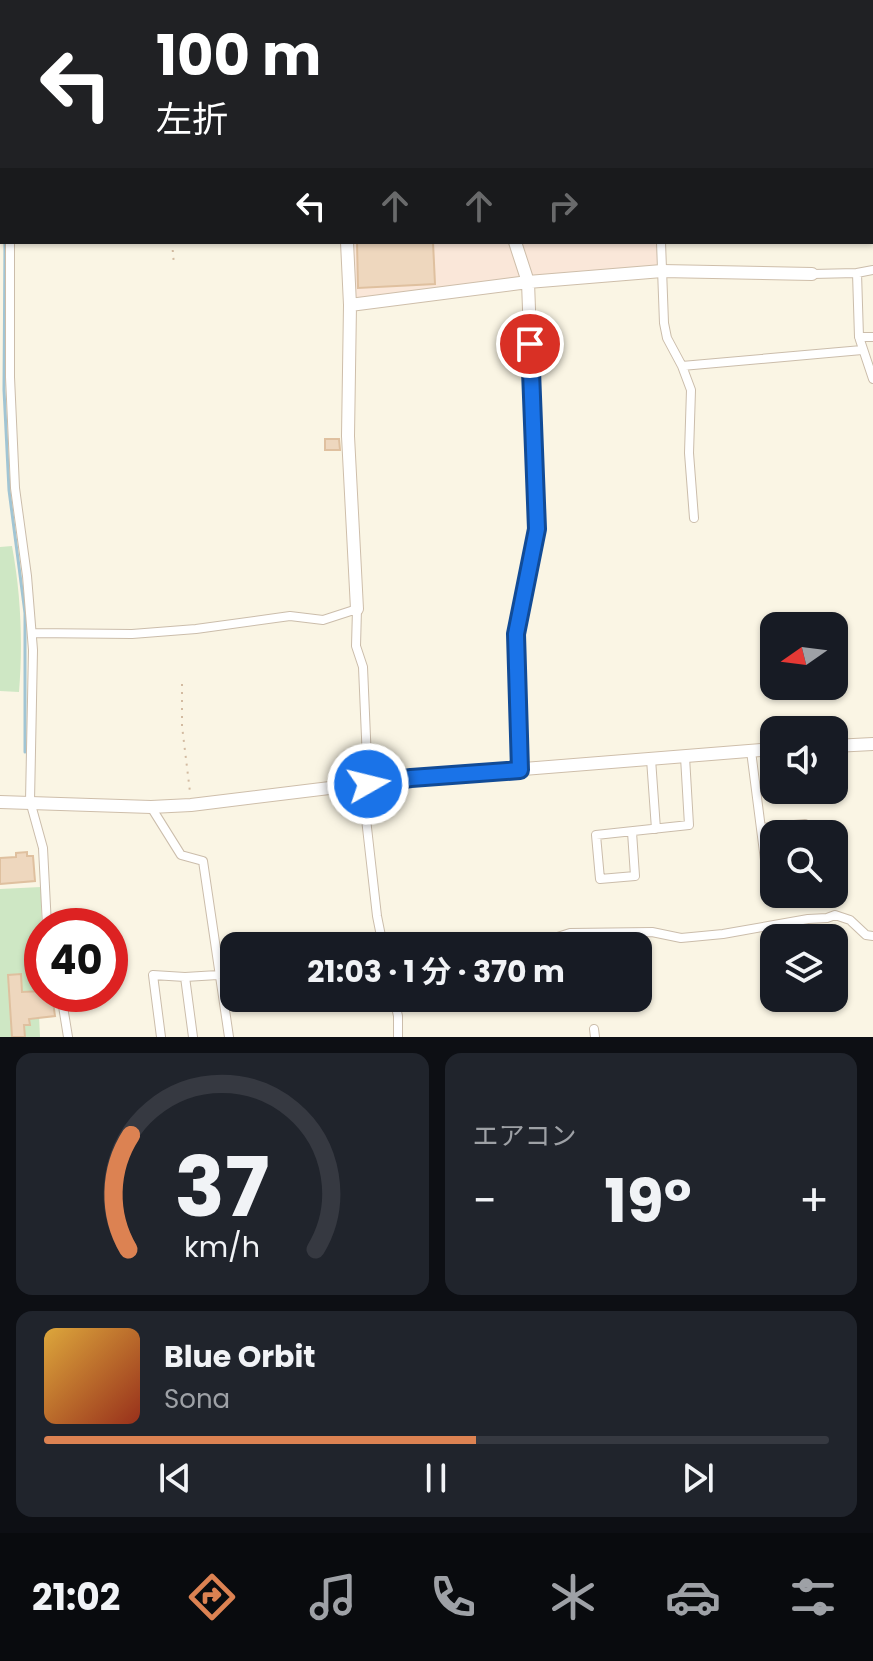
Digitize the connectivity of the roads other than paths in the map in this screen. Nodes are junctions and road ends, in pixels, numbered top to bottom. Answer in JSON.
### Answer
{"nodes":[{"id":1,"x":10,"y":244,"type":"edge"},
{"id":2,"x":347,"y":244,"type":"edge"},
{"id":3,"x":516,"y":244,"type":"edge"},
{"id":4,"x":661,"y":244,"type":"edge"},
{"id":5,"x":873,"y":270,"type":"edge"},
{"id":6,"x":662,"y":271,"type":"junction"},
{"id":7,"x":857,"y":273,"type":"junction"},
{"id":8,"x":812,"y":274,"type":"joint"},
{"id":9,"x":528,"y":282,"type":"junction"},
{"id":10,"x":350,"y":305,"type":"junction"},
{"id":11,"x":859,"y":337,"type":"junction"},
{"id":12,"x":873,"y":337,"type":"edge"},
{"id":13,"x":862,"y":350,"type":"junction"},
{"id":14,"x":682,"y":366,"type":"junction"},
{"id":15,"x":873,"y":379,"type":"edge"},
{"id":16,"x":694,"y":518,"type":"dead end"},
{"id":17,"x":357,"y":609,"type":"junction"},
{"id":18,"x":32,"y":633,"type":"junction"},
{"id":19,"x":873,"y":744,"type":"edge"},
{"id":20,"x":848,"y":745,"type":"edge"},
{"id":21,"x":760,"y":750,"type":"edge"},
{"id":22,"x":751,"y":751,"type":"junction"},
{"id":23,"x":685,"y":757,"type":"junction"},
{"id":24,"x":651,"y":759,"type":"junction"},
{"id":25,"x":520,"y":770,"type":"junction"},
{"id":26,"x":368,"y":784,"type":"junction"},
{"id":27,"x":30,"y":801,"type":"junction"},
{"id":28,"x":0,"y":802,"type":"edge"},
{"id":29,"x":151,"y":807,"type":"junction"},
{"id":30,"x":760,"y":820,"type":"edge"},
{"id":31,"x":656,"y":829,"type":"junction"},
{"id":32,"x":632,"y":832,"type":"junction"},
{"id":33,"x":46,"y":908,"type":"edge"},
{"id":34,"x":380,"y":932,"type":"edge"},
{"id":35,"x":652,"y":932,"type":"edge"},
{"id":36,"x":873,"y":936,"type":"edge"},
{"id":37,"x":218,"y":975,"type":"junction"},
{"id":38,"x":185,"y":977,"type":"junction"},
{"id":39,"x":64,"y":1012,"type":"edge"},
{"id":40,"x":397,"y":1012,"type":"edge"},
{"id":41,"x":68,"y":1037,"type":"edge"},
{"id":42,"x":161,"y":1037,"type":"edge"},
{"id":43,"x":193,"y":1037,"type":"edge"},
{"id":44,"x":229,"y":1037,"type":"edge"},
{"id":45,"x":398,"y":1037,"type":"edge"}],
"edges":[{"from":1,"to":18,"type":"street"},
{"from":2,"to":10,"type":"street"},
{"from":3,"to":9,"type":"street"},
{"from":4,"to":6,"type":"street"},
{"from":5,"to":7,"type":"street"},
{"from":6,"to":8,"type":"street"},
{"from":6,"to":9,"type":"street"},
{"from":6,"to":14,"type":"street"},
{"from":7,"to":8,"type":"street"},
{"from":7,"to":11,"type":"street"},
{"from":9,"to":10,"type":"street"},
{"from":9,"to":25,"type":"street"},
{"from":10,"to":17,"type":"street"},
{"from":11,"to":12,"type":"street"},
{"from":11,"to":13,"type":"street"},
{"from":13,"to":14,"type":"street"},
{"from":13,"to":15,"type":"street"},
{"from":14,"to":16,"type":"street"},
{"from":17,"to":18,"type":"street"},
{"from":17,"to":26,"type":"street"},
{"from":18,"to":27,"type":"street"},
{"from":19,"to":20,"type":"street"},
{"from":21,"to":22,"type":"street"},
{"from":22,"to":23,"type":"street"},
{"from":22,"to":30,"type":"street"},
{"from":23,"to":24,"type":"street"},
{"from":23,"to":31,"type":"street"},
{"from":24,"to":25,"type":"street"},
{"from":24,"to":31,"type":"street"},
{"from":25,"to":26,"type":"street"},
{"from":26,"to":29,"type":"street"},
{"from":26,"to":34,"type":"street"},
{"from":27,"to":28,"type":"street"},
{"from":27,"to":29,"type":"street"},
{"from":27,"to":33,"type":"street"},
{"from":29,"to":37,"type":"street"},
{"from":31,"to":32,"type":"street"},
{"from":32,"to":32,"type":"street"},
{"from":35,"to":36,"type":"street"},
{"from":37,"to":38,"type":"street"},
{"from":37,"to":44,"type":"street"},
{"from":38,"to":42,"type":"street"},
{"from":38,"to":43,"type":"street"},
{"from":39,"to":41,"type":"street"},
{"from":40,"to":45,"type":"street"}]}
